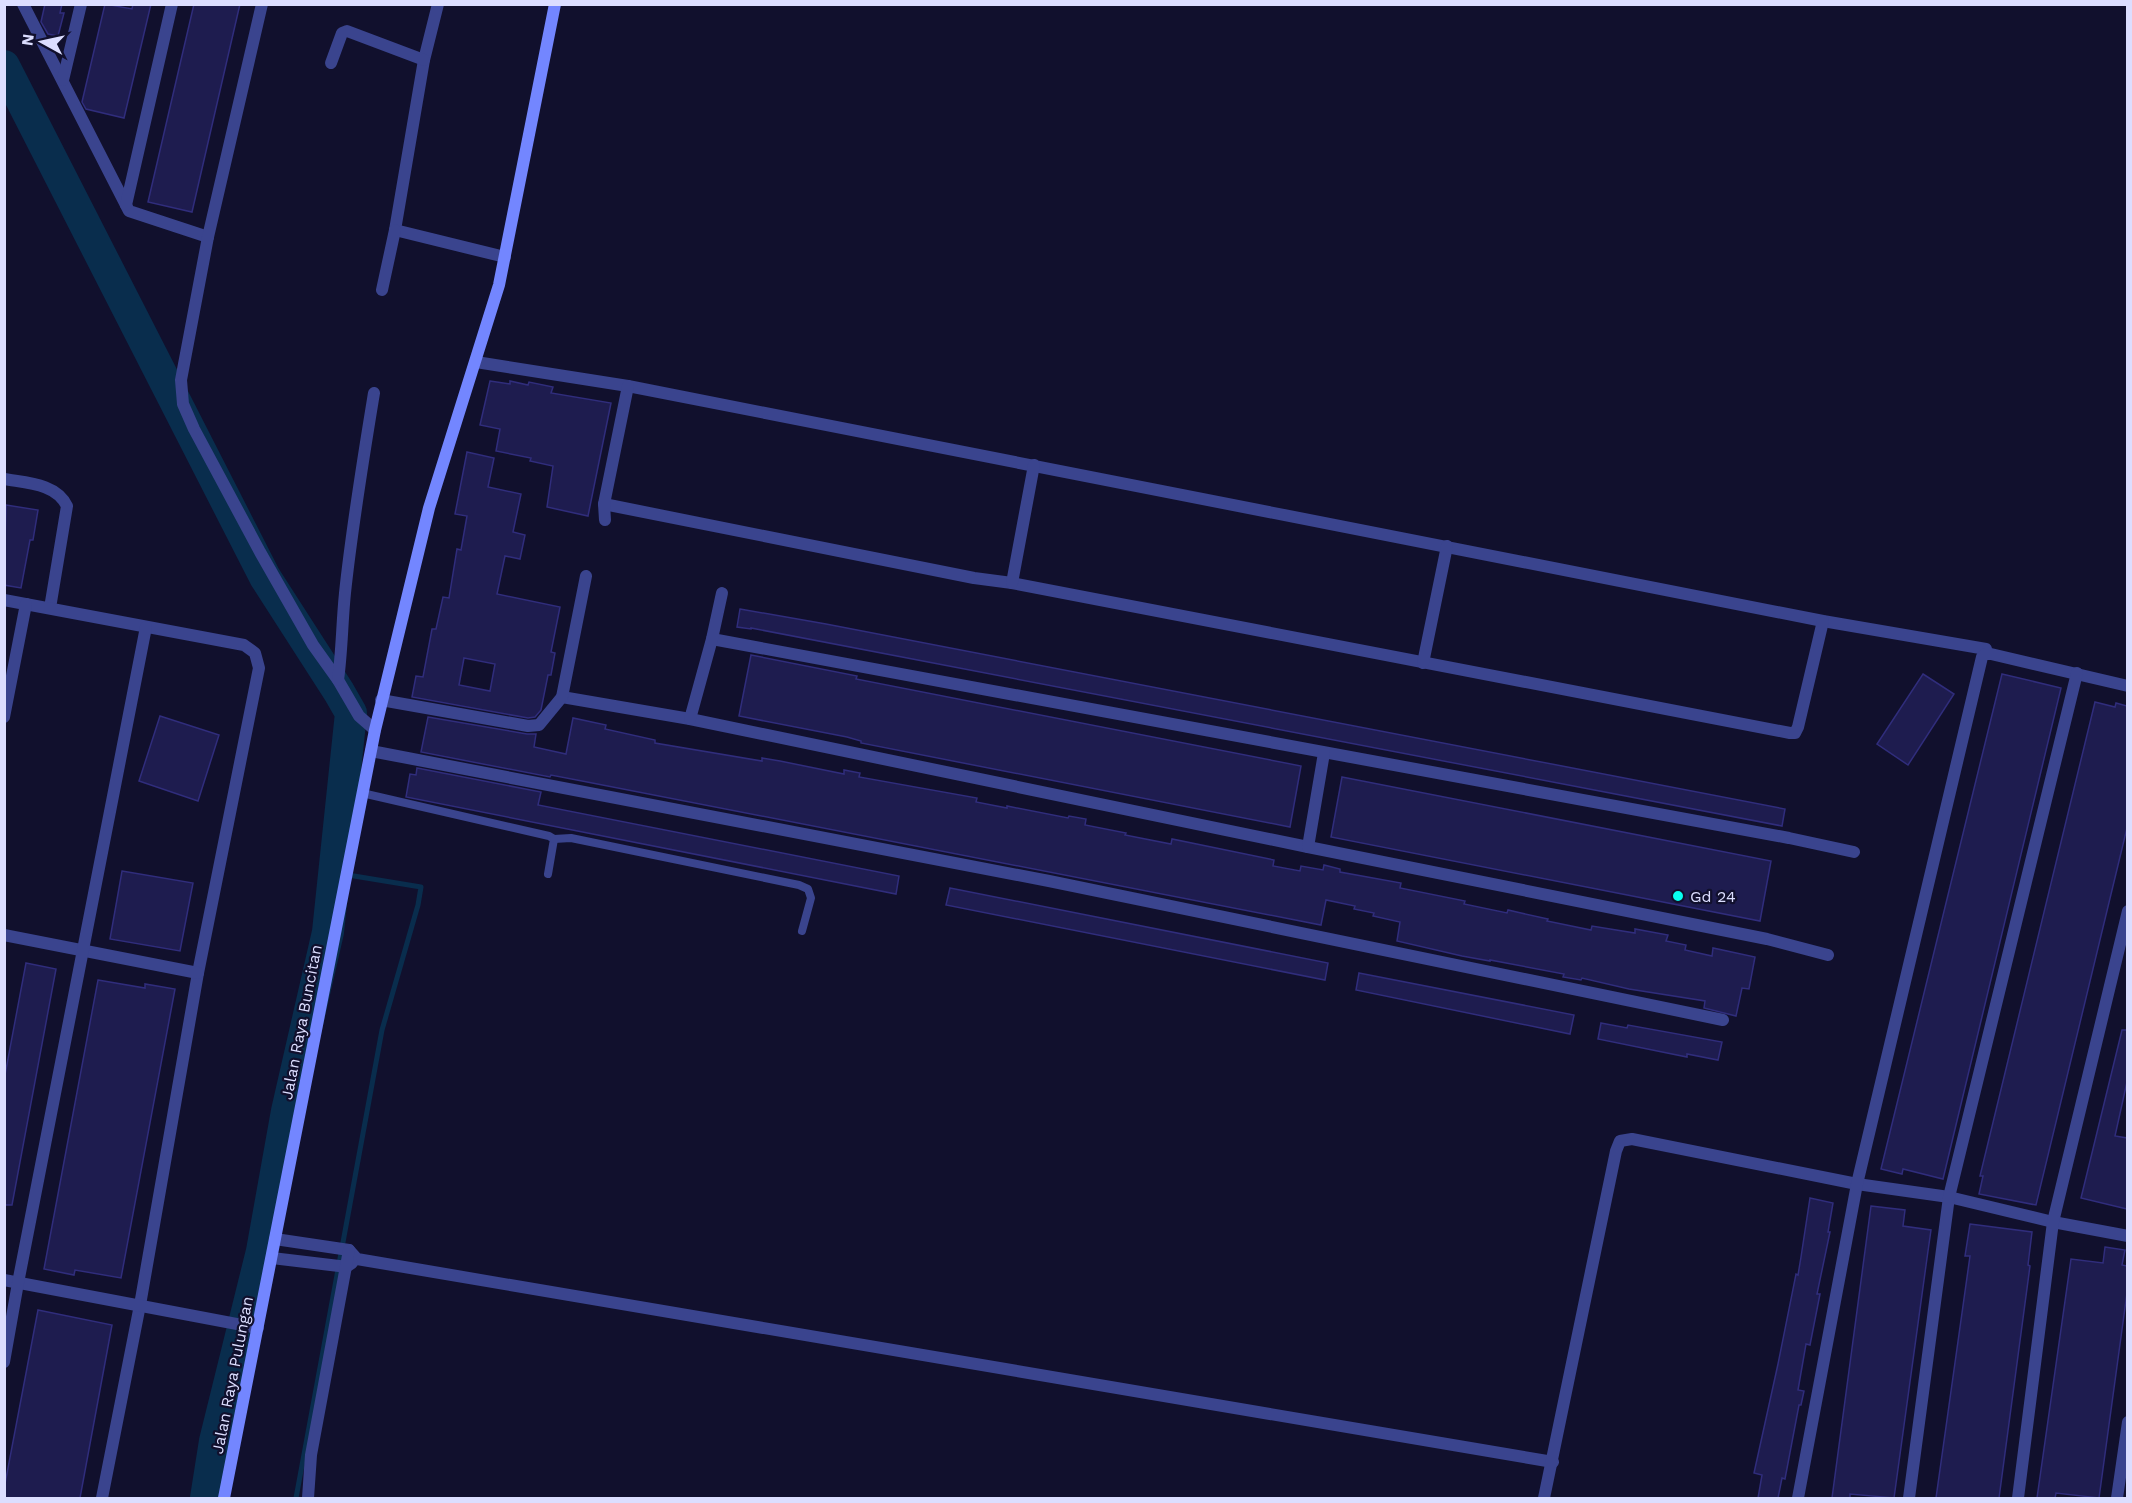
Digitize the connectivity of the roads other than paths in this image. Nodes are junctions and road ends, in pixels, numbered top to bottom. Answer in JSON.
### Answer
{"nodes":[{"id":1,"x":24,"y":4,"type":"edge"},
{"id":2,"x":81,"y":4,"type":"edge"},
{"id":3,"x":172,"y":4,"type":"edge"},
{"id":4,"x":262,"y":4,"type":"edge"},
{"id":5,"x":438,"y":4,"type":"edge"},
{"id":6,"x":555,"y":4,"type":"edge"},
{"id":7,"x":424,"y":60,"type":"junction"},
{"id":8,"x":331,"y":63,"type":"dead end"},
{"id":9,"x":63,"y":80,"type":"junction"},
{"id":10,"x":126,"y":205,"type":"junction"},
{"id":11,"x":395,"y":230,"type":"junction"},
{"id":12,"x":208,"y":237,"type":"junction"},
{"id":13,"x":505,"y":257,"type":"junction"},
{"id":14,"x":382,"y":290,"type":"dead end"},
{"id":15,"x":483,"y":364,"type":"junction"},
{"id":16,"x":628,"y":386,"type":"junction"},
{"id":17,"x":374,"y":393,"type":"dead end"},
{"id":18,"x":1034,"y":465,"type":"junction"},
{"id":19,"x":4,"y":479,"type":"edge"},
{"id":20,"x":604,"y":504,"type":"junction"},
{"id":21,"x":605,"y":520,"type":"dead end"},
{"id":22,"x":1447,"y":546,"type":"junction"},
{"id":23,"x":586,"y":576,"type":"dead end"},
{"id":24,"x":1012,"y":583,"type":"junction"},
{"id":25,"x":722,"y":593,"type":"dead end"},
{"id":26,"x":4,"y":600,"type":"edge"},
{"id":27,"x":26,"y":604,"type":"junction"},
{"id":28,"x":50,"y":608,"type":"junction"},
{"id":29,"x":1823,"y":621,"type":"junction"},
{"id":30,"x":146,"y":627,"type":"junction"},
{"id":31,"x":712,"y":639,"type":"junction"},
{"id":32,"x":1985,"y":654,"type":"junction"},
{"id":33,"x":1423,"y":663,"type":"junction"},
{"id":34,"x":2077,"y":673,"type":"junction"},
{"id":35,"x":338,"y":680,"type":"junction"},
{"id":36,"x":2127,"y":686,"type":"edge"},
{"id":37,"x":562,"y":697,"type":"junction"},
{"id":38,"x":390,"y":702,"type":"junction"},
{"id":39,"x":4,"y":717,"type":"edge"},
{"id":40,"x":690,"y":719,"type":"junction"},
{"id":41,"x":375,"y":730,"type":"junction"},
{"id":42,"x":379,"y":752,"type":"junction"},
{"id":43,"x":1324,"y":753,"type":"junction"},
{"id":44,"x":362,"y":793,"type":"junction"},
{"id":45,"x":554,"y":839,"type":"junction"},
{"id":46,"x":1308,"y":847,"type":"junction"},
{"id":47,"x":1854,"y":852,"type":"dead end"},
{"id":48,"x":548,"y":874,"type":"dead end"},
{"id":49,"x":2127,"y":911,"type":"edge"},
{"id":50,"x":802,"y":931,"type":"dead end"},
{"id":51,"x":4,"y":935,"type":"edge"},
{"id":52,"x":82,"y":951,"type":"junction"},
{"id":53,"x":1828,"y":955,"type":"dead end"},
{"id":54,"x":198,"y":973,"type":"junction"},
{"id":55,"x":1723,"y":1020,"type":"dead end"},
{"id":56,"x":1857,"y":1185,"type":"junction"},
{"id":57,"x":1949,"y":1197,"type":"junction"},
{"id":58,"x":2053,"y":1222,"type":"junction"},
{"id":59,"x":2127,"y":1236,"type":"edge"},
{"id":60,"x":275,"y":1239,"type":"junction"},
{"id":61,"x":346,"y":1252,"type":"junction"},
{"id":62,"x":272,"y":1258,"type":"junction"},
{"id":63,"x":338,"y":1266,"type":"junction"},
{"id":64,"x":4,"y":1280,"type":"edge"},
{"id":65,"x":18,"y":1283,"type":"junction"},
{"id":66,"x":140,"y":1305,"type":"junction"},
{"id":67,"x":258,"y":1328,"type":"junction"},
{"id":68,"x":4,"y":1362,"type":"edge"},
{"id":69,"x":2127,"y":1422,"type":"edge"},
{"id":70,"x":1553,"y":1461,"type":"junction"},
{"id":71,"x":102,"y":1498,"type":"edge"},
{"id":72,"x":224,"y":1498,"type":"edge"},
{"id":73,"x":308,"y":1498,"type":"edge"},
{"id":74,"x":1544,"y":1498,"type":"edge"},
{"id":75,"x":1798,"y":1498,"type":"edge"},
{"id":76,"x":1909,"y":1498,"type":"edge"},
{"id":77,"x":2018,"y":1498,"type":"edge"},
{"id":78,"x":2117,"y":1498,"type":"edge"}],
"edges":[{"from":1,"to":9,"type":"street"},
{"from":2,"to":9,"type":"street"},
{"from":3,"to":10,"type":"street"},
{"from":4,"to":12,"type":"street"},
{"from":5,"to":7,"type":"street"},
{"from":6,"to":13,"type":"street","name":"Jalan Raya Buncitan"},
{"from":7,"to":8,"type":"street"},
{"from":7,"to":11,"type":"street"},
{"from":9,"to":10,"type":"street"},
{"from":10,"to":12,"type":"street"},
{"from":11,"to":13,"type":"street"},
{"from":11,"to":14,"type":"street"},
{"from":12,"to":35,"type":"street"},
{"from":13,"to":15,"type":"street","name":"Jalan Raya Buncitan"},
{"from":15,"to":16,"type":"street"},
{"from":15,"to":38,"type":"street","name":"Jalan Raya Buncitan"},
{"from":16,"to":18,"type":"street"},
{"from":16,"to":20,"type":"street"},
{"from":17,"to":35,"type":"street"},
{"from":18,"to":22,"type":"street"},
{"from":18,"to":24,"type":"street"},
{"from":19,"to":28,"type":"street"},
{"from":20,"to":21,"type":"street"},
{"from":20,"to":24,"type":"street"},
{"from":22,"to":29,"type":"street"},
{"from":22,"to":33,"type":"street"},
{"from":23,"to":37,"type":"street"},
{"from":24,"to":33,"type":"street"},
{"from":25,"to":31,"type":"street"},
{"from":26,"to":27,"type":"street"},
{"from":27,"to":28,"type":"street"},
{"from":27,"to":39,"type":"street"},
{"from":28,"to":30,"type":"street"},
{"from":29,"to":32,"type":"street"},
{"from":29,"to":33,"type":"street"},
{"from":30,"to":52,"type":"street"},
{"from":30,"to":54,"type":"street"},
{"from":31,"to":40,"type":"street"},
{"from":31,"to":43,"type":"street"},
{"from":32,"to":34,"type":"street"},
{"from":32,"to":56,"type":"street"},
{"from":34,"to":36,"type":"street"},
{"from":34,"to":57,"type":"street"},
{"from":35,"to":41,"type":"street"},
{"from":37,"to":38,"type":"street"},
{"from":37,"to":40,"type":"street"},
{"from":38,"to":41,"type":"street","name":"Jalan Raya Buncitan"},
{"from":40,"to":46,"type":"street"},
{"from":41,"to":42,"type":"street","name":"Jalan Raya Buncitan"},
{"from":42,"to":44,"type":"street","name":"Jalan Raya Buncitan"},
{"from":42,"to":55,"type":"street"},
{"from":43,"to":46,"type":"street"},
{"from":43,"to":47,"type":"street"},
{"from":44,"to":45,"type":"lane"},
{"from":44,"to":60,"type":"street","name":"Jalan Raya Buncitan"},
{"from":45,"to":48,"type":"lane"},
{"from":45,"to":50,"type":"lane"},
{"from":46,"to":53,"type":"street"},
{"from":49,"to":58,"type":"street"},
{"from":51,"to":52,"type":"street"},
{"from":52,"to":54,"type":"street"},
{"from":52,"to":65,"type":"street"},
{"from":54,"to":66,"type":"street"},
{"from":56,"to":57,"type":"street"},
{"from":56,"to":70,"type":"street"},
{"from":56,"to":75,"type":"street"},
{"from":57,"to":58,"type":"street"},
{"from":57,"to":76,"type":"street"},
{"from":58,"to":59,"type":"street"},
{"from":58,"to":77,"type":"street"},
{"from":60,"to":61,"type":"street"},
{"from":60,"to":62,"type":"street","name":"Jalan Raya Buncitan"},
{"from":61,"to":63,"type":"street"},
{"from":61,"to":70,"type":"street"},
{"from":62,"to":63,"type":"street"},
{"from":62,"to":67,"type":"street","name":"Jalan Raya Pulungan"},
{"from":63,"to":73,"type":"street"},
{"from":64,"to":65,"type":"street"},
{"from":65,"to":66,"type":"street"},
{"from":65,"to":68,"type":"street"},
{"from":66,"to":67,"type":"street"},
{"from":66,"to":71,"type":"street"},
{"from":67,"to":72,"type":"street","name":"Jalan Raya Pulungan"},
{"from":69,"to":78,"type":"street"},
{"from":70,"to":74,"type":"street"}]}
